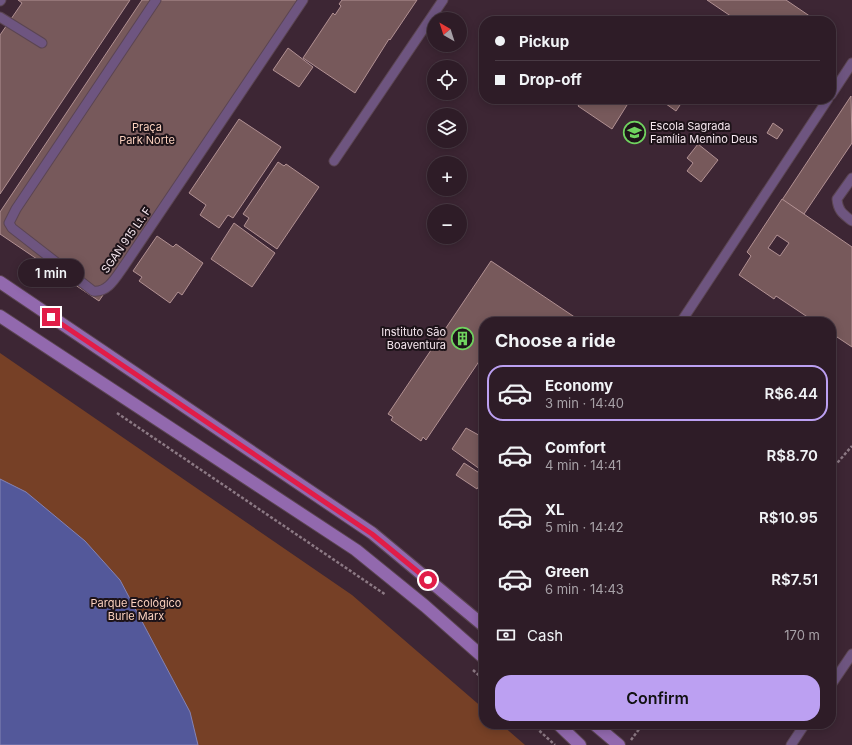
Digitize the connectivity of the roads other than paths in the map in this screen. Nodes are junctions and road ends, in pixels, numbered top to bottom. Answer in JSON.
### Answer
{"nodes":[{"id":1,"x":156,"y":0,"type":"edge"},
{"id":2,"x":303,"y":0,"type":"edge"},
{"id":3,"x":443,"y":0,"type":"edge"},
{"id":4,"x":0,"y":17,"type":"edge"},
{"id":5,"x":42,"y":43,"type":"dead end"},
{"id":6,"x":852,"y":63,"type":"edge"},
{"id":7,"x":836,"y":87,"type":"edge"},
{"id":8,"x":825,"y":104,"type":"edge"},
{"id":9,"x":334,"y":161,"type":"dead end"},
{"id":10,"x":852,"y":178,"type":"edge"},
{"id":11,"x":852,"y":221,"type":"edge"},
{"id":12,"x":0,"y":282,"type":"edge"},
{"id":13,"x":0,"y":316,"type":"edge"},
{"id":14,"x":684,"y":317,"type":"edge"},
{"id":15,"x":479,"y":622,"type":"edge"},
{"id":16,"x":479,"y":654,"type":"edge"},
{"id":17,"x":852,"y":654,"type":"edge"},
{"id":18,"x":836,"y":678,"type":"edge"},
{"id":19,"x":563,"y":729,"type":"edge"},
{"id":20,"x":600,"y":729,"type":"edge"},
{"id":21,"x":801,"y":729,"type":"edge"},
{"id":22,"x":580,"y":745,"type":"edge"},
{"id":23,"x":619,"y":745,"type":"edge"},
{"id":24,"x":790,"y":745,"type":"edge"}],
"edges":[{"from":1,"to":2,"type":"lane","name":"SGAN 915 Lt. F"},
{"from":3,"to":9,"type":"lane"},
{"from":4,"to":5,"type":"lane"},
{"from":6,"to":7,"type":"lane"},
{"from":8,"to":14,"type":"lane"},
{"from":10,"to":11,"type":"lane"},
{"from":12,"to":15,"type":"street"},
{"from":13,"to":16,"type":"street"},
{"from":17,"to":18,"type":"lane"},
{"from":19,"to":22,"type":"street"},
{"from":20,"to":23,"type":"street"},
{"from":21,"to":24,"type":"lane"}]}
